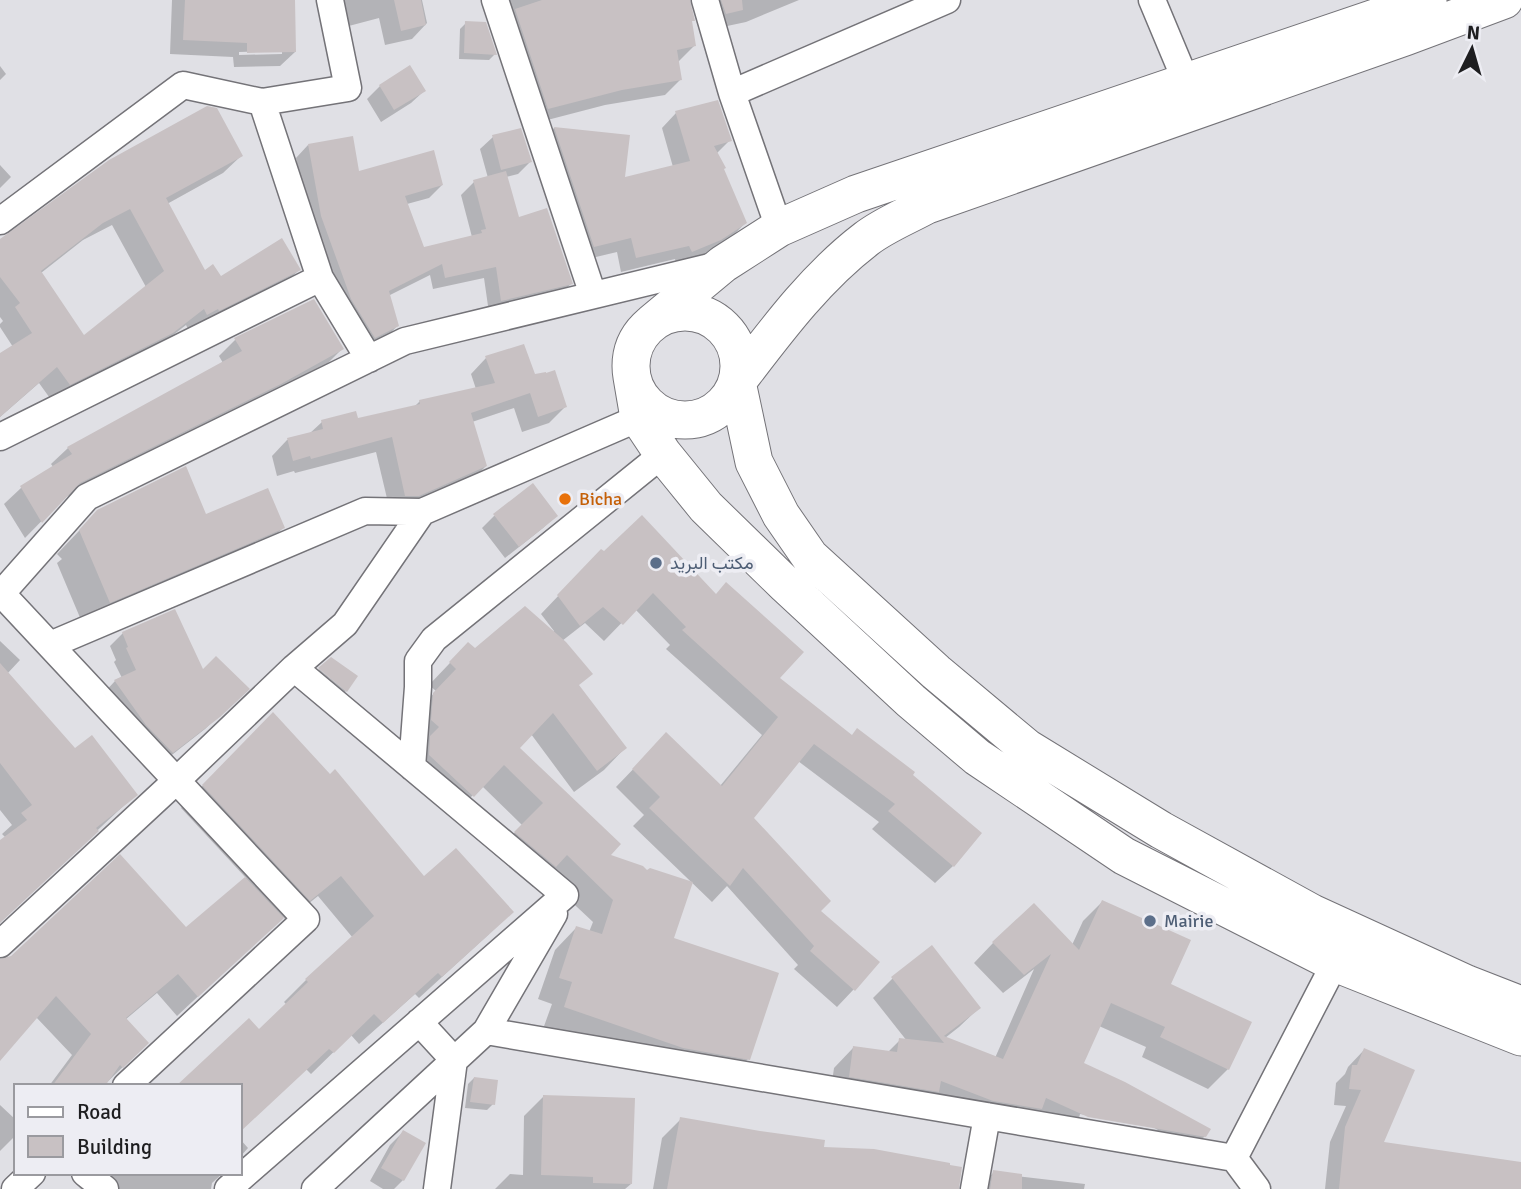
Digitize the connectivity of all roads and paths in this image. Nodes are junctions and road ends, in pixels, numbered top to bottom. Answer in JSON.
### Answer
{"nodes":[{"id":1,"x":330,"y":0,"type":"edge"},
{"id":2,"x":495,"y":0,"type":"edge"},
{"id":3,"x":705,"y":0,"type":"edge"},
{"id":4,"x":947,"y":0,"type":"edge"},
{"id":5,"x":1152,"y":0,"type":"edge"},
{"id":6,"x":1428,"y":0,"type":"edge"},
{"id":7,"x":1504,"y":0,"type":"edge"},
{"id":8,"x":732,"y":93,"type":"junction"},
{"id":9,"x":1192,"y":96,"type":"junction"},
{"id":10,"x":262,"y":102,"type":"junction"},
{"id":11,"x":0,"y":220,"type":"edge"},
{"id":12,"x":779,"y":228,"type":"junction"},
{"id":13,"x":723,"y":264,"type":"junction"},
{"id":14,"x":320,"y":278,"type":"junction"},
{"id":15,"x":593,"y":295,"type":"junction"},
{"id":16,"x":652,"y":323,"type":"junction"},
{"id":17,"x":369,"y":359,"type":"junction"},
{"id":18,"x":632,"y":377,"type":"junction"},
{"id":19,"x":737,"y":382,"type":"junction"},
{"id":20,"x":639,"y":418,"type":"junction"},
{"id":21,"x":0,"y":437,"type":"edge"},
{"id":22,"x":663,"y":454,"type":"junction"},
{"id":23,"x":422,"y":512,"type":"junction"},
{"id":24,"x":1,"y":594,"type":"edge"},
{"id":25,"x":50,"y":645,"type":"junction"},
{"id":26,"x":294,"y":668,"type":"junction"},
{"id":27,"x":412,"y":767,"type":"junction"},
{"id":28,"x":176,"y":780,"type":"junction"},
{"id":29,"x":565,"y":895,"type":"junction"},
{"id":30,"x":0,"y":944,"type":"edge"},
{"id":31,"x":1335,"y":963,"type":"junction"},
{"id":32,"x":1521,"y":1006,"type":"edge"},
{"id":33,"x":419,"y":1022,"type":"junction"},
{"id":34,"x":486,"y":1031,"type":"junction"},
{"id":35,"x":1521,"y":1037,"type":"edge"},
{"id":36,"x":454,"y":1060,"type":"junction"},
{"id":37,"x":128,"y":1084,"type":"edge"},
{"id":38,"x":987,"y":1116,"type":"junction"},
{"id":39,"x":1234,"y":1158,"type":"junction"},
{"id":40,"x":30,"y":1175,"type":"edge"},
{"id":41,"x":88,"y":1175,"type":"edge"},
{"id":42,"x":15,"y":1189,"type":"edge"},
{"id":43,"x":105,"y":1189,"type":"edge"},
{"id":44,"x":229,"y":1189,"type":"edge"},
{"id":45,"x":315,"y":1189,"type":"edge"},
{"id":46,"x":437,"y":1189,"type":"edge"},
{"id":47,"x":974,"y":1189,"type":"edge"},
{"id":48,"x":1257,"y":1189,"type":"edge"}],
"edges":[{"from":1,"to":10,"type":"street"},
{"from":2,"to":15,"type":"street"},
{"from":3,"to":8,"type":"street"},
{"from":4,"to":8,"type":"street"},
{"from":5,"to":9,"type":"street"},
{"from":6,"to":9,"type":"main road"},
{"from":7,"to":9,"type":"main road"},
{"from":8,"to":12,"type":"street"},
{"from":9,"to":12,"type":"main road"},
{"from":9,"to":19,"type":"main road"},
{"from":10,"to":11,"type":"street"},
{"from":10,"to":14,"type":"street"},
{"from":12,"to":13,"type":"main road"},
{"from":13,"to":15,"type":"street"},
{"from":13,"to":16,"type":"main road"},
{"from":14,"to":17,"type":"street"},
{"from":14,"to":21,"type":"street"},
{"from":15,"to":17,"type":"street"},
{"from":16,"to":18,"type":"main road"},
{"from":16,"to":19,"type":"main road"},
{"from":17,"to":24,"type":"street"},
{"from":18,"to":19,"type":"main road"},
{"from":18,"to":20,"type":"main road"},
{"from":19,"to":32,"type":"main road"},
{"from":20,"to":22,"type":"main road"},
{"from":20,"to":23,"type":"street"},
{"from":22,"to":27,"type":"street"},
{"from":22,"to":31,"type":"main road"},
{"from":23,"to":25,"type":"street"},
{"from":23,"to":26,"type":"street"},
{"from":24,"to":25,"type":"street"},
{"from":25,"to":28,"type":"street"},
{"from":26,"to":27,"type":"street"},
{"from":26,"to":28,"type":"street"},
{"from":27,"to":29,"type":"street"},
{"from":28,"to":30,"type":"street"},
{"from":28,"to":37,"type":"street"},
{"from":29,"to":33,"type":"street"},
{"from":29,"to":34,"type":"street"},
{"from":31,"to":35,"type":"main road"},
{"from":31,"to":39,"type":"street"},
{"from":33,"to":36,"type":"street"},
{"from":33,"to":44,"type":"street"},
{"from":34,"to":36,"type":"street"},
{"from":34,"to":38,"type":"street"},
{"from":36,"to":45,"type":"street"},
{"from":36,"to":46,"type":"street"},
{"from":38,"to":39,"type":"street"},
{"from":38,"to":47,"type":"street"},
{"from":39,"to":48,"type":"street"},
{"from":40,"to":42,"type":"street"},
{"from":41,"to":43,"type":"street"}]}
